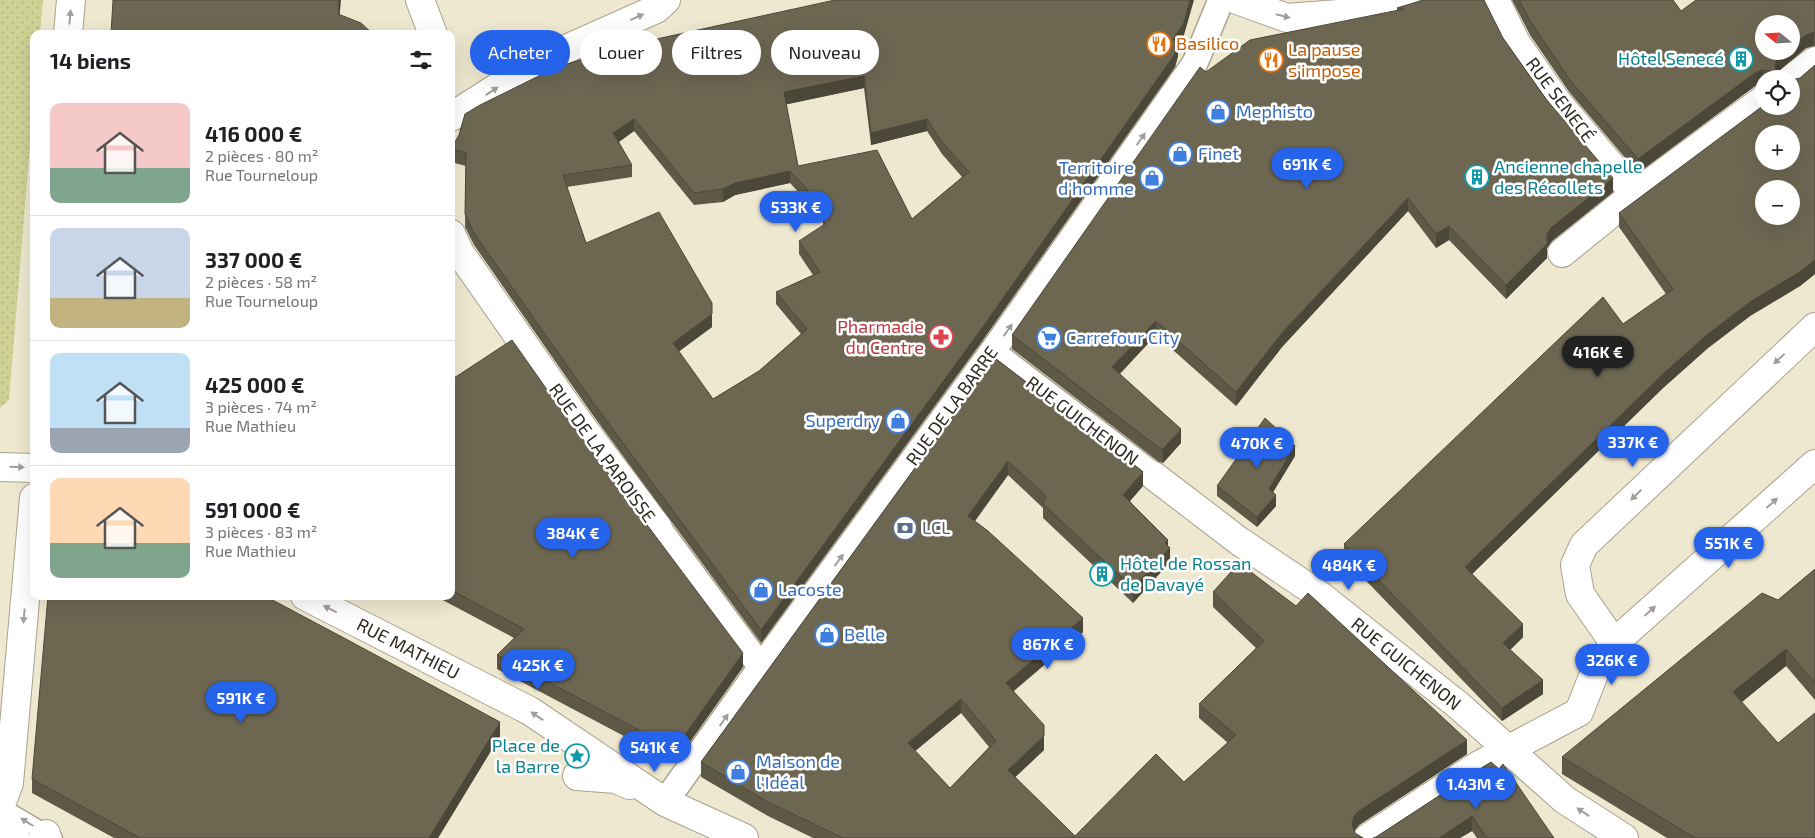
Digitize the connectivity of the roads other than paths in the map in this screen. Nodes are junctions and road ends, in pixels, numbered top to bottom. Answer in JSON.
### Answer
{"nodes":[{"id":1,"x":71,"y":0,"type":"edge"},
{"id":2,"x":420,"y":0,"type":"edge"},
{"id":3,"x":666,"y":0,"type":"edge"},
{"id":4,"x":1221,"y":0,"type":"edge"},
{"id":5,"x":1237,"y":0,"type":"edge"},
{"id":6,"x":1417,"y":0,"type":"edge"},
{"id":7,"x":1495,"y":0,"type":"edge"},
{"id":8,"x":68,"y":30,"type":"edge"},
{"id":9,"x":431,"y":30,"type":"edge"},
{"id":10,"x":1815,"y":61,"type":"edge"},
{"id":11,"x":1800,"y":72,"type":"edge"},
{"id":12,"x":455,"y":106,"type":"edge"},
{"id":13,"x":1755,"y":106,"type":"edge"},
{"id":14,"x":1635,"y":194,"type":"junction"},
{"id":15,"x":455,"y":242,"type":"edge"},
{"id":16,"x":1562,"y":254,"type":"dead end"},
{"id":17,"x":1815,"y":326,"type":"edge"},
{"id":18,"x":992,"y":352,"type":"junction"},
{"id":19,"x":1815,"y":464,"type":"edge"},
{"id":20,"x":0,"y":467,"type":"edge"},
{"id":21,"x":30,"y":468,"type":"edge"},
{"id":22,"x":1154,"y":476,"type":"joint"},
{"id":23,"x":658,"y":528,"type":"joint"},
{"id":24,"x":30,"y":544,"type":"edge"},
{"id":25,"x":313,"y":600,"type":"edge"},
{"id":26,"x":1614,"y":643,"type":"junction"},
{"id":27,"x":761,"y":667,"type":"junction"},
{"id":28,"x":1507,"y":751,"type":"junction"},
{"id":29,"x":577,"y":776,"type":"dead end"},
{"id":30,"x":665,"y":802,"type":"junction"},
{"id":31,"x":0,"y":806,"type":"edge"},
{"id":32,"x":0,"y":829,"type":"edge"},
{"id":33,"x":47,"y":837,"type":"edge"},
{"id":34,"x":16,"y":838,"type":"edge"},
{"id":35,"x":691,"y":838,"type":"edge"},
{"id":36,"x":744,"y":838,"type":"edge"},
{"id":37,"x":1368,"y":838,"type":"edge"},
{"id":38,"x":1624,"y":838,"type":"edge"}],
"edges":[{"from":8,"to":1,"type":"street","one_way":true},
{"from":2,"to":9,"type":"street"},
{"from":12,"to":3,"type":"street","one_way":true},
{"from":18,"to":4,"type":"street","name":"RUE DE LA BARRE","one_way":true},
{"from":5,"to":6,"type":"street","one_way":true},
{"from":7,"to":14,"type":"street","name":"RUE SENECÉ"},
{"from":10,"to":11,"type":"street"},
{"from":13,"to":14,"type":"street"},
{"from":14,"to":16,"type":"street"},
{"from":15,"to":23,"type":"street","name":"RUE DE LA PAROISSE"},
{"from":17,"to":26,"type":"street","one_way":true},
{"from":18,"to":22,"type":"street","name":"RUE GUICHENON"},
{"from":27,"to":18,"type":"street","name":"RUE DE LA BARRE","one_way":true},
{"from":26,"to":19,"type":"street","one_way":true},
{"from":20,"to":21,"type":"street","one_way":true},
{"from":22,"to":28,"type":"street","name":"RUE GUICHENON"},
{"from":23,"to":27,"type":"street","name":"RUE DE LA PAROISSE"},
{"from":24,"to":31,"type":"street","one_way":true},
{"from":30,"to":25,"type":"street","name":"RUE MATHIEU","one_way":true},
{"from":26,"to":28,"type":"street"},
{"from":30,"to":27,"type":"street","name":"RUE DE LA BARRE","one_way":true},
{"from":28,"to":37,"type":"street"},
{"from":38,"to":28,"type":"street","name":"RUE GUICHENON","one_way":true},
{"from":29,"to":30,"type":"street"},
{"from":30,"to":35,"type":"street"},
{"from":30,"to":36,"type":"street","name":"RUE MATHIEU"},
{"from":33,"to":31,"type":"lane","one_way":true},
{"from":32,"to":34,"type":"street"}]}
